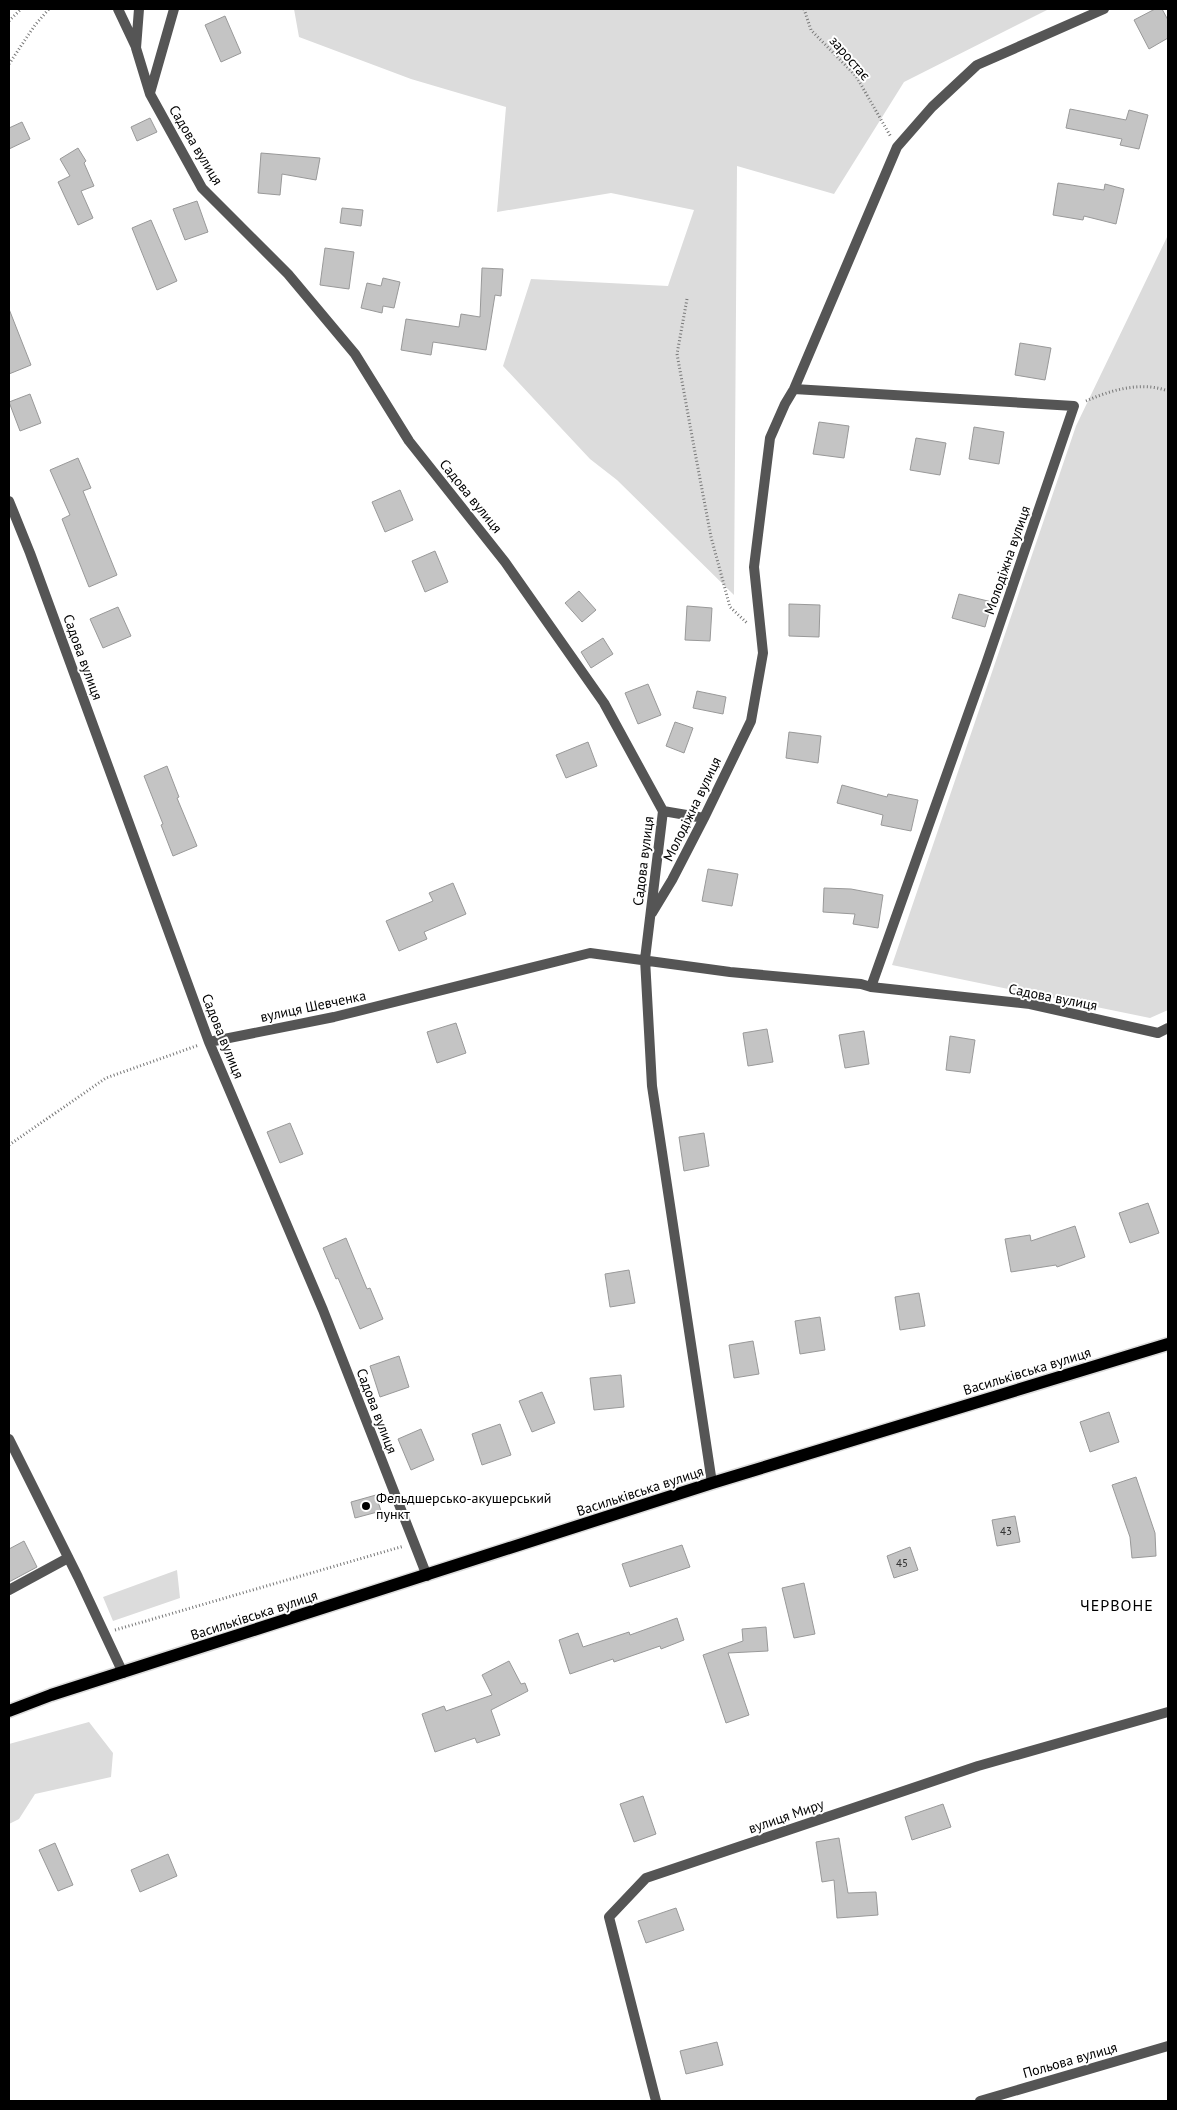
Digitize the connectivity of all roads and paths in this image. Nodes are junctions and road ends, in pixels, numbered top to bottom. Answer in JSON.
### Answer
{"nodes":[{"id":1,"x":21,"y":9,"type":"edge"},
{"id":2,"x":49,"y":9,"type":"edge"},
{"id":3,"x":118,"y":9,"type":"edge"},
{"id":4,"x":139,"y":9,"type":"edge"},
{"id":5,"x":174,"y":9,"type":"edge"},
{"id":6,"x":804,"y":9,"type":"edge"},
{"id":7,"x":1104,"y":9,"type":"edge"},
{"id":8,"x":9,"y":21,"type":"edge"},
{"id":9,"x":136,"y":48,"type":"junction"},
{"id":10,"x":9,"y":64,"type":"edge"},
{"id":11,"x":150,"y":94,"type":"junction"},
{"id":12,"x":897,"y":147,"type":"junction"},
{"id":13,"x":687,"y":299,"type":"dead end"},
{"id":14,"x":794,"y":388,"type":"junction"},
{"id":15,"x":1168,"y":391,"type":"edge"},
{"id":16,"x":1074,"y":406,"type":"junction"},
{"id":17,"x":9,"y":501,"type":"edge"},
{"id":18,"x":762,"y":638,"type":"junction"},
{"id":19,"x":663,"y":810,"type":"junction"},
{"id":20,"x":704,"y":818,"type":"junction"},
{"id":21,"x":650,"y":916,"type":"junction"},
{"id":22,"x":645,"y":959,"type":"junction"},
{"id":23,"x":871,"y":987,"type":"junction"},
{"id":24,"x":1168,"y":1028,"type":"edge"},
{"id":25,"x":209,"y":1042,"type":"junction"},
{"id":26,"x":9,"y":1145,"type":"edge"},
{"id":27,"x":1168,"y":1344,"type":"edge"},
{"id":28,"x":9,"y":1439,"type":"edge"},
{"id":29,"x":712,"y":1483,"type":"junction"},
{"id":30,"x":414,"y":1543,"type":"junction"},
{"id":31,"x":68,"y":1558,"type":"junction"},
{"id":32,"x":427,"y":1576,"type":"junction"},
{"id":33,"x":9,"y":1590,"type":"edge"},
{"id":34,"x":104,"y":1633,"type":"junction"},
{"id":35,"x":124,"y":1673,"type":"junction"},
{"id":36,"x":9,"y":1711,"type":"edge"},
{"id":37,"x":1168,"y":1712,"type":"edge"},
{"id":38,"x":1168,"y":2046,"type":"edge"},
{"id":39,"x":656,"y":2101,"type":"edge"},
{"id":40,"x":980,"y":2101,"type":"edge"}],
"edges":[{"from":1,"to":8,"type":"path"},
{"from":2,"to":10,"type":"path"},
{"from":3,"to":9,"type":"street"},
{"from":4,"to":9,"type":"street"},
{"from":5,"to":11,"type":"street"},
{"from":6,"to":12,"type":"path","name":"заростає"},
{"from":7,"to":12,"type":"street","name":"Молодіжна вулиця"},
{"from":9,"to":11,"type":"street","name":"Садова вулиця"},
{"from":11,"to":19,"type":"street","name":"Садова вулиця"},
{"from":12,"to":14,"type":"street","name":"Молодіжна вулиця"},
{"from":13,"to":18,"type":"path"},
{"from":14,"to":16,"type":"street"},
{"from":14,"to":18,"type":"street","name":"Молодіжна вулиця"},
{"from":15,"to":16,"type":"path"},
{"from":16,"to":23,"type":"street","name":"Молодіжна вулиця"},
{"from":17,"to":25,"type":"street","name":"Садова вулиця"},
{"from":18,"to":20,"type":"street","name":"Молодіжна вулиця"},
{"from":19,"to":20,"type":"street"},
{"from":19,"to":21,"type":"street","name":"Садова вулиця"},
{"from":20,"to":21,"type":"street","name":"Молодіжна вулиця"},
{"from":21,"to":22,"type":"street","name":"Садова вулиця"},
{"from":22,"to":23,"type":"street","name":"Садова вулиця"},
{"from":22,"to":25,"type":"street","name":"вулиця Шевченка"},
{"from":22,"to":29,"type":"street","name":"Садова вулиця"},
{"from":23,"to":24,"type":"street","name":"Садова вулиця"},
{"from":25,"to":26,"type":"path"},
{"from":25,"to":30,"type":"street","name":"Садова вулиця"},
{"from":27,"to":29,"type":"main road","name":"Васильківська вулиця"},
{"from":28,"to":31,"type":"street"},
{"from":29,"to":32,"type":"main road","name":"Васильківська вулиця"},
{"from":30,"to":32,"type":"street","name":"Садова вулиця"},
{"from":30,"to":34,"type":"path"},
{"from":31,"to":33,"type":"street"},
{"from":31,"to":34,"type":"street"},
{"from":32,"to":35,"type":"main road","name":"Васильківська вулиця"},
{"from":34,"to":35,"type":"street"},
{"from":35,"to":36,"type":"main road","name":"Васильківська вулиця"},
{"from":37,"to":39,"type":"street","name":"вулиця Миру"},
{"from":38,"to":40,"type":"street","name":"Польова вулиця"}]}
